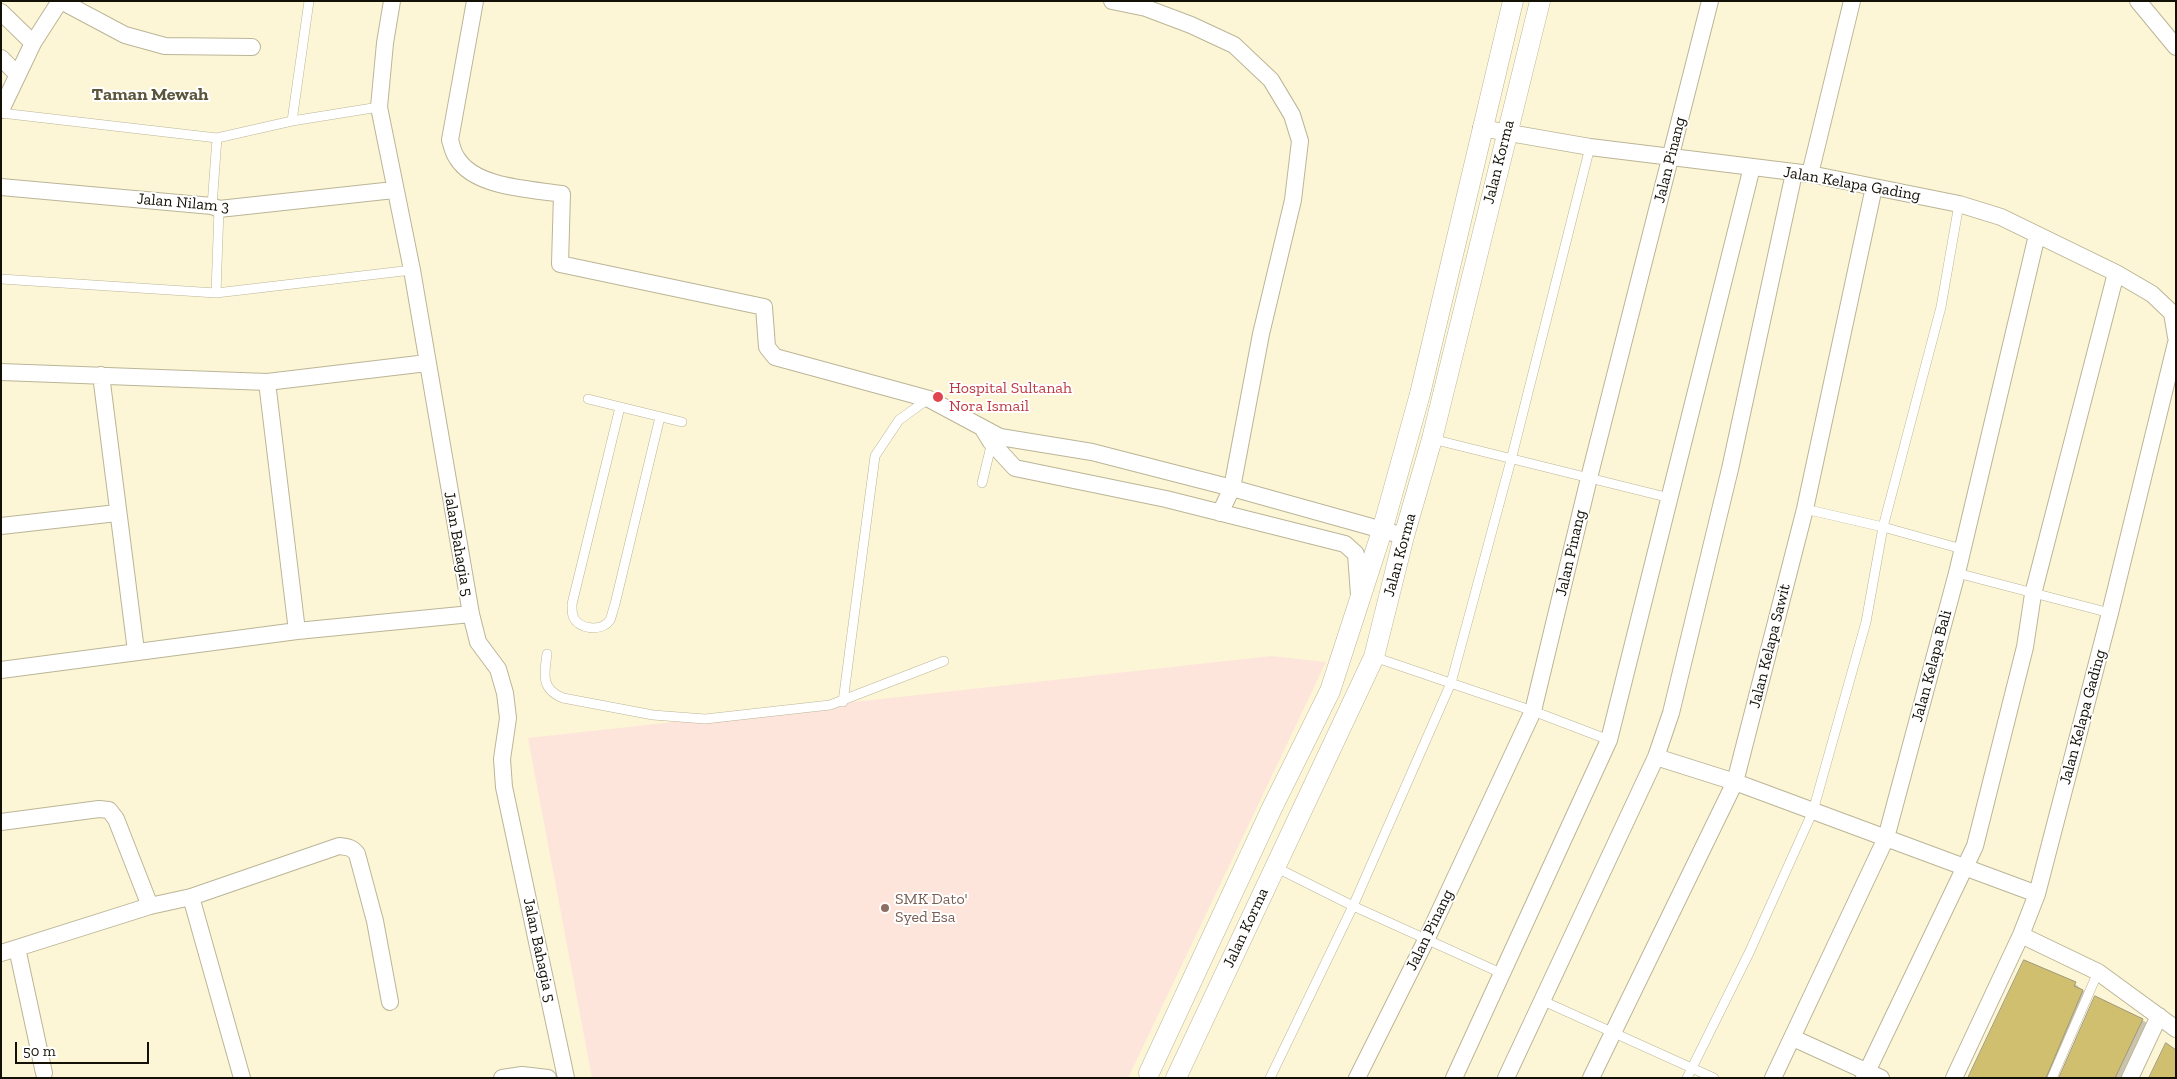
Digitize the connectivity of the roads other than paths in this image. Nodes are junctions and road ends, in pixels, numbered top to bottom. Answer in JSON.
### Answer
{"nodes":[{"id":1,"x":60,"y":1,"type":"edge"},
{"id":2,"x":308,"y":1,"type":"edge"},
{"id":3,"x":392,"y":1,"type":"edge"},
{"id":4,"x":475,"y":1,"type":"edge"},
{"id":5,"x":1112,"y":1,"type":"edge"},
{"id":6,"x":1513,"y":1,"type":"edge"},
{"id":7,"x":1540,"y":1,"type":"edge"},
{"id":8,"x":1710,"y":1,"type":"edge"},
{"id":9,"x":1852,"y":1,"type":"edge"},
{"id":10,"x":2138,"y":1,"type":"edge"},
{"id":11,"x":1,"y":12,"type":"edge"},
{"id":12,"x":33,"y":43,"type":"junction"},
{"id":13,"x":2176,"y":46,"type":"edge"},
{"id":14,"x":252,"y":48,"type":"dead end"},
{"id":15,"x":1,"y":58,"type":"edge"},
{"id":16,"x":17,"y":74,"type":"junction"},
{"id":17,"x":379,"y":107,"type":"junction"},
{"id":18,"x":1,"y":112,"type":"edge"},
{"id":19,"x":292,"y":121,"type":"junction"},
{"id":20,"x":1482,"y":128,"type":"junction"},
{"id":21,"x":1506,"y":133,"type":"junction"},
{"id":22,"x":217,"y":138,"type":"junction"},
{"id":23,"x":1590,"y":147,"type":"junction"},
{"id":24,"x":1672,"y":157,"type":"junction"},
{"id":25,"x":1752,"y":167,"type":"junction"},
{"id":26,"x":1802,"y":174,"type":"junction"},
{"id":27,"x":1,"y":187,"type":"edge"},
{"id":28,"x":1874,"y":187,"type":"junction"},
{"id":29,"x":394,"y":190,"type":"junction"},
{"id":30,"x":1959,"y":204,"type":"junction"},
{"id":31,"x":216,"y":208,"type":"junction"},
{"id":32,"x":2037,"y":235,"type":"junction"},
{"id":33,"x":412,"y":270,"type":"junction"},
{"id":34,"x":2116,"y":273,"type":"junction"},
{"id":35,"x":1,"y":278,"type":"edge"},
{"id":36,"x":216,"y":293,"type":"junction"},
{"id":37,"x":2176,"y":337,"type":"edge"},
{"id":38,"x":2176,"y":343,"type":"edge"},
{"id":39,"x":427,"y":363,"type":"junction"},
{"id":40,"x":1,"y":372,"type":"edge"},
{"id":41,"x":101,"y":375,"type":"junction"},
{"id":42,"x":266,"y":382,"type":"junction"},
{"id":43,"x":928,"y":398,"type":"junction"},
{"id":44,"x":588,"y":399,"type":"dead end"},
{"id":45,"x":620,"y":407,"type":"junction"},
{"id":46,"x":660,"y":417,"type":"junction"},
{"id":47,"x":682,"y":422,"type":"dead end"},
{"id":48,"x":1432,"y":439,"type":"junction"},
{"id":49,"x":995,"y":440,"type":"junction"},
{"id":50,"x":1511,"y":460,"type":"junction"},
{"id":51,"x":1186,"y":477,"type":"junction"},
{"id":52,"x":1589,"y":478,"type":"junction"},
{"id":53,"x":982,"y":483,"type":"dead end"},
{"id":54,"x":1232,"y":488,"type":"junction"},
{"id":55,"x":1670,"y":498,"type":"junction"},
{"id":56,"x":1178,"y":503,"type":"junction"},
{"id":57,"x":1805,"y":509,"type":"junction"},
{"id":58,"x":117,"y":512,"type":"junction"},
{"id":59,"x":1220,"y":513,"type":"junction"},
{"id":60,"x":1,"y":526,"type":"edge"},
{"id":61,"x":1883,"y":527,"type":"junction"},
{"id":62,"x":1382,"y":531,"type":"junction"},
{"id":63,"x":1404,"y":536,"type":"junction"},
{"id":64,"x":1962,"y":549,"type":"junction"},
{"id":65,"x":1957,"y":574,"type":"junction"},
{"id":66,"x":2033,"y":594,"type":"junction"},
{"id":67,"x":1359,"y":596,"type":"junction"},
{"id":68,"x":2110,"y":613,"type":"junction"},
{"id":69,"x":471,"y":614,"type":"junction"},
{"id":70,"x":298,"y":631,"type":"junction"},
{"id":71,"x":136,"y":651,"type":"junction"},
{"id":72,"x":547,"y":654,"type":"dead end"},
{"id":73,"x":1374,"y":657,"type":"junction"},
{"id":74,"x":944,"y":661,"type":"dead end"},
{"id":75,"x":1,"y":670,"type":"edge"},
{"id":76,"x":1451,"y":683,"type":"junction"},
{"id":77,"x":843,"y":702,"type":"junction"},
{"id":78,"x":1533,"y":711,"type":"junction"},
{"id":79,"x":1608,"y":740,"type":"junction"},
{"id":80,"x":1656,"y":757,"type":"junction"},
{"id":81,"x":1735,"y":782,"type":"junction"},
{"id":82,"x":1813,"y":811,"type":"junction"},
{"id":83,"x":1,"y":822,"type":"edge"},
{"id":84,"x":1886,"y":838,"type":"junction"},
{"id":85,"x":1274,"y":867,"type":"junction"},
{"id":86,"x":1966,"y":867,"type":"junction"},
{"id":87,"x":2038,"y":894,"type":"junction"},
{"id":88,"x":191,"y":897,"type":"junction"},
{"id":89,"x":150,"y":906,"type":"junction"},
{"id":90,"x":1353,"y":906,"type":"junction"},
{"id":91,"x":2021,"y":935,"type":"junction"},
{"id":92,"x":1427,"y":938,"type":"junction"},
{"id":93,"x":17,"y":948,"type":"junction"},
{"id":94,"x":1,"y":953,"type":"edge"},
{"id":95,"x":2098,"y":972,"type":"junction"},
{"id":96,"x":1503,"y":974,"type":"junction"},
{"id":97,"x":1541,"y":1000,"type":"junction"},
{"id":98,"x":390,"y":1002,"type":"dead end"},
{"id":99,"x":2159,"y":1016,"type":"junction"},
{"id":100,"x":2176,"y":1029,"type":"edge"},
{"id":101,"x":1614,"y":1031,"type":"junction"},
{"id":102,"x":1793,"y":1038,"type":"junction"},
{"id":103,"x":1692,"y":1068,"type":"junction"},
{"id":104,"x":44,"y":1073,"type":"dead end"},
{"id":105,"x":1145,"y":1075,"type":"edge"},
{"id":106,"x":1871,"y":1076,"type":"edge"},
{"id":107,"x":242,"y":1078,"type":"edge"},
{"id":108,"x":502,"y":1078,"type":"edge"},
{"id":109,"x":548,"y":1078,"type":"edge"},
{"id":110,"x":566,"y":1078,"type":"edge"},
{"id":111,"x":1169,"y":1078,"type":"edge"},
{"id":112,"x":1176,"y":1078,"type":"edge"},
{"id":113,"x":1270,"y":1078,"type":"edge"},
{"id":114,"x":1357,"y":1078,"type":"edge"},
{"id":115,"x":1454,"y":1078,"type":"edge"},
{"id":116,"x":1506,"y":1078,"type":"edge"},
{"id":117,"x":1591,"y":1078,"type":"edge"},
{"id":118,"x":1687,"y":1078,"type":"edge"},
{"id":119,"x":1714,"y":1078,"type":"edge"},
{"id":120,"x":1773,"y":1078,"type":"edge"},
{"id":121,"x":1954,"y":1078,"type":"edge"},
{"id":122,"x":2052,"y":1078,"type":"edge"},
{"id":123,"x":2130,"y":1078,"type":"edge"}],
"edges":[{"from":1,"to":12,"type":"street"},
{"from":1,"to":14,"type":"street"},
{"from":2,"to":19,"type":"lane"},
{"from":3,"to":17,"type":"street","name":"Jalan Bahagia 5"},
{"from":4,"to":43,"type":"street"},
{"from":5,"to":54,"type":"street"},
{"from":6,"to":20,"type":"street","name":"Jalan Korma"},
{"from":7,"to":21,"type":"street","name":"Jalan Korma"},
{"from":8,"to":24,"type":"street","name":"Jalan Pinang"},
{"from":9,"to":26,"type":"street"},
{"from":10,"to":13,"type":"street"},
{"from":11,"to":12,"type":"street"},
{"from":12,"to":16,"type":"street"},
{"from":15,"to":16,"type":"street"},
{"from":16,"to":18,"type":"street"},
{"from":17,"to":19,"type":"lane"},
{"from":17,"to":29,"type":"street","name":"Jalan Bahagia 5"},
{"from":18,"to":22,"type":"lane"},
{"from":19,"to":22,"type":"lane"},
{"from":20,"to":21,"type":"street","name":"Jalan Kelapa Gading"},
{"from":20,"to":62,"type":"street","name":"Jalan Korma"},
{"from":21,"to":23,"type":"street","name":"Jalan Kelapa Gading"},
{"from":21,"to":48,"type":"street","name":"Jalan Korma"},
{"from":22,"to":31,"type":"lane"},
{"from":23,"to":24,"type":"street","name":"Jalan Kelapa Gading"},
{"from":23,"to":50,"type":"lane"},
{"from":24,"to":25,"type":"street","name":"Jalan Kelapa Gading"},
{"from":24,"to":52,"type":"street","name":"Jalan Pinang"},
{"from":25,"to":26,"type":"street","name":"Jalan Kelapa Gading"},
{"from":25,"to":55,"type":"street"},
{"from":26,"to":28,"type":"street","name":"Jalan Kelapa Gading"},
{"from":26,"to":80,"type":"street"},
{"from":27,"to":31,"type":"street","name":"Jalan Nilam 3"},
{"from":28,"to":30,"type":"street","name":"Jalan Kelapa Gading"},
{"from":28,"to":57,"type":"street","name":"Jalan Kelapa Sawit"},
{"from":29,"to":31,"type":"street","name":"Jalan Nilam 3"},
{"from":29,"to":33,"type":"street","name":"Jalan Bahagia 5"},
{"from":30,"to":32,"type":"street","name":"Jalan Kelapa Gading"},
{"from":30,"to":61,"type":"lane"},
{"from":31,"to":36,"type":"lane"},
{"from":32,"to":34,"type":"street","name":"Jalan Kelapa Gading"},
{"from":32,"to":64,"type":"street","name":"Jalan Kelapa Bali"},
{"from":33,"to":36,"type":"lane"},
{"from":33,"to":39,"type":"street","name":"Jalan Bahagia 5"},
{"from":34,"to":37,"type":"street","name":"Jalan Kelapa Gading"},
{"from":34,"to":66,"type":"street"},
{"from":35,"to":36,"type":"lane"},
{"from":38,"to":68,"type":"street","name":"Jalan Kelapa Gading"},
{"from":39,"to":42,"type":"street"},
{"from":39,"to":69,"type":"street","name":"Jalan Bahagia 5"},
{"from":40,"to":41,"type":"street"},
{"from":41,"to":42,"type":"street"},
{"from":41,"to":58,"type":"street"},
{"from":42,"to":70,"type":"street"},
{"from":43,"to":49,"type":"street"},
{"from":43,"to":77,"type":"lane"},
{"from":44,"to":45,"type":"lane"},
{"from":45,"to":46,"type":"lane"},
{"from":45,"to":46,"type":"lane"},
{"from":46,"to":47,"type":"lane"},
{"from":48,"to":50,"type":"lane"},
{"from":48,"to":63,"type":"street","name":"Jalan Korma"},
{"from":49,"to":51,"type":"street"},
{"from":49,"to":53,"type":"lane"},
{"from":49,"to":56,"type":"street"},
{"from":50,"to":52,"type":"lane"},
{"from":50,"to":76,"type":"lane"},
{"from":51,"to":54,"type":"street"},
{"from":51,"to":56,"type":"street"},
{"from":52,"to":55,"type":"lane"},
{"from":52,"to":78,"type":"street","name":"Jalan Pinang"},
{"from":54,"to":59,"type":"street"},
{"from":54,"to":62,"type":"street"},
{"from":55,"to":79,"type":"street"},
{"from":56,"to":59,"type":"street"},
{"from":57,"to":61,"type":"lane"},
{"from":57,"to":81,"type":"street","name":"Jalan Kelapa Sawit"},
{"from":58,"to":60,"type":"street"},
{"from":58,"to":71,"type":"street"},
{"from":59,"to":67,"type":"street"},
{"from":61,"to":64,"type":"lane"},
{"from":61,"to":82,"type":"lane"},
{"from":62,"to":63,"type":"street"},
{"from":62,"to":67,"type":"street","name":"Jalan Korma"},
{"from":63,"to":73,"type":"street","name":"Jalan Korma"},
{"from":64,"to":65,"type":"street","name":"Jalan Kelapa Bali"},
{"from":65,"to":66,"type":"lane"},
{"from":65,"to":84,"type":"street","name":"Jalan Kelapa Bali"},
{"from":66,"to":68,"type":"lane"},
{"from":66,"to":86,"type":"street"},
{"from":67,"to":105,"type":"street","name":"Jalan Korma"},
{"from":68,"to":87,"type":"street","name":"Jalan Kelapa Gading"},
{"from":69,"to":70,"type":"street"},
{"from":69,"to":110,"type":"street","name":"Jalan Bahagia 5"},
{"from":70,"to":71,"type":"street"},
{"from":71,"to":75,"type":"street"},
{"from":72,"to":77,"type":"lane"},
{"from":73,"to":76,"type":"lane"},
{"from":73,"to":85,"type":"street","name":"Jalan Korma"},
{"from":74,"to":77,"type":"lane"},
{"from":76,"to":78,"type":"lane"},
{"from":76,"to":90,"type":"lane"},
{"from":78,"to":79,"type":"lane"},
{"from":78,"to":92,"type":"street","name":"Jalan Pinang"},
{"from":79,"to":96,"type":"street"},
{"from":80,"to":81,"type":"street"},
{"from":80,"to":97,"type":"street"},
{"from":81,"to":82,"type":"street"},
{"from":81,"to":101,"type":"street","name":"Jalan Kelapa Sawit"},
{"from":82,"to":84,"type":"street"},
{"from":82,"to":103,"type":"lane"},
{"from":83,"to":89,"type":"street"},
{"from":84,"to":86,"type":"street"},
{"from":84,"to":102,"type":"street","name":"Jalan Kelapa Bali"},
{"from":85,"to":90,"type":"lane"},
{"from":85,"to":112,"type":"street","name":"Jalan Korma"},
{"from":86,"to":87,"type":"street"},
{"from":86,"to":106,"type":"street"},
{"from":87,"to":91,"type":"street","name":"Jalan Kelapa Gading"},
{"from":88,"to":89,"type":"street"},
{"from":88,"to":98,"type":"street"},
{"from":88,"to":107,"type":"street"},
{"from":89,"to":93,"type":"street"},
{"from":90,"to":92,"type":"lane"},
{"from":90,"to":113,"type":"lane"},
{"from":91,"to":95,"type":"street"},
{"from":91,"to":121,"type":"street","name":"Jalan Kelapa Gading"},
{"from":92,"to":96,"type":"lane"},
{"from":92,"to":114,"type":"street","name":"Jalan Pinang"},
{"from":93,"to":94,"type":"street"},
{"from":93,"to":104,"type":"street"},
{"from":95,"to":99,"type":"street"},
{"from":95,"to":122,"type":"lane"},
{"from":96,"to":115,"type":"street"},
{"from":97,"to":101,"type":"lane"},
{"from":97,"to":116,"type":"street"},
{"from":99,"to":100,"type":"street"},
{"from":99,"to":123,"type":"street"},
{"from":101,"to":103,"type":"lane"},
{"from":101,"to":117,"type":"street","name":"Jalan Kelapa Sawit"},
{"from":102,"to":106,"type":"street"},
{"from":102,"to":120,"type":"street","name":"Jalan Kelapa Bali"},
{"from":103,"to":118,"type":"lane"},
{"from":103,"to":119,"type":"lane"},
{"from":105,"to":111,"type":"street"},
{"from":108,"to":109,"type":"street"}]}
